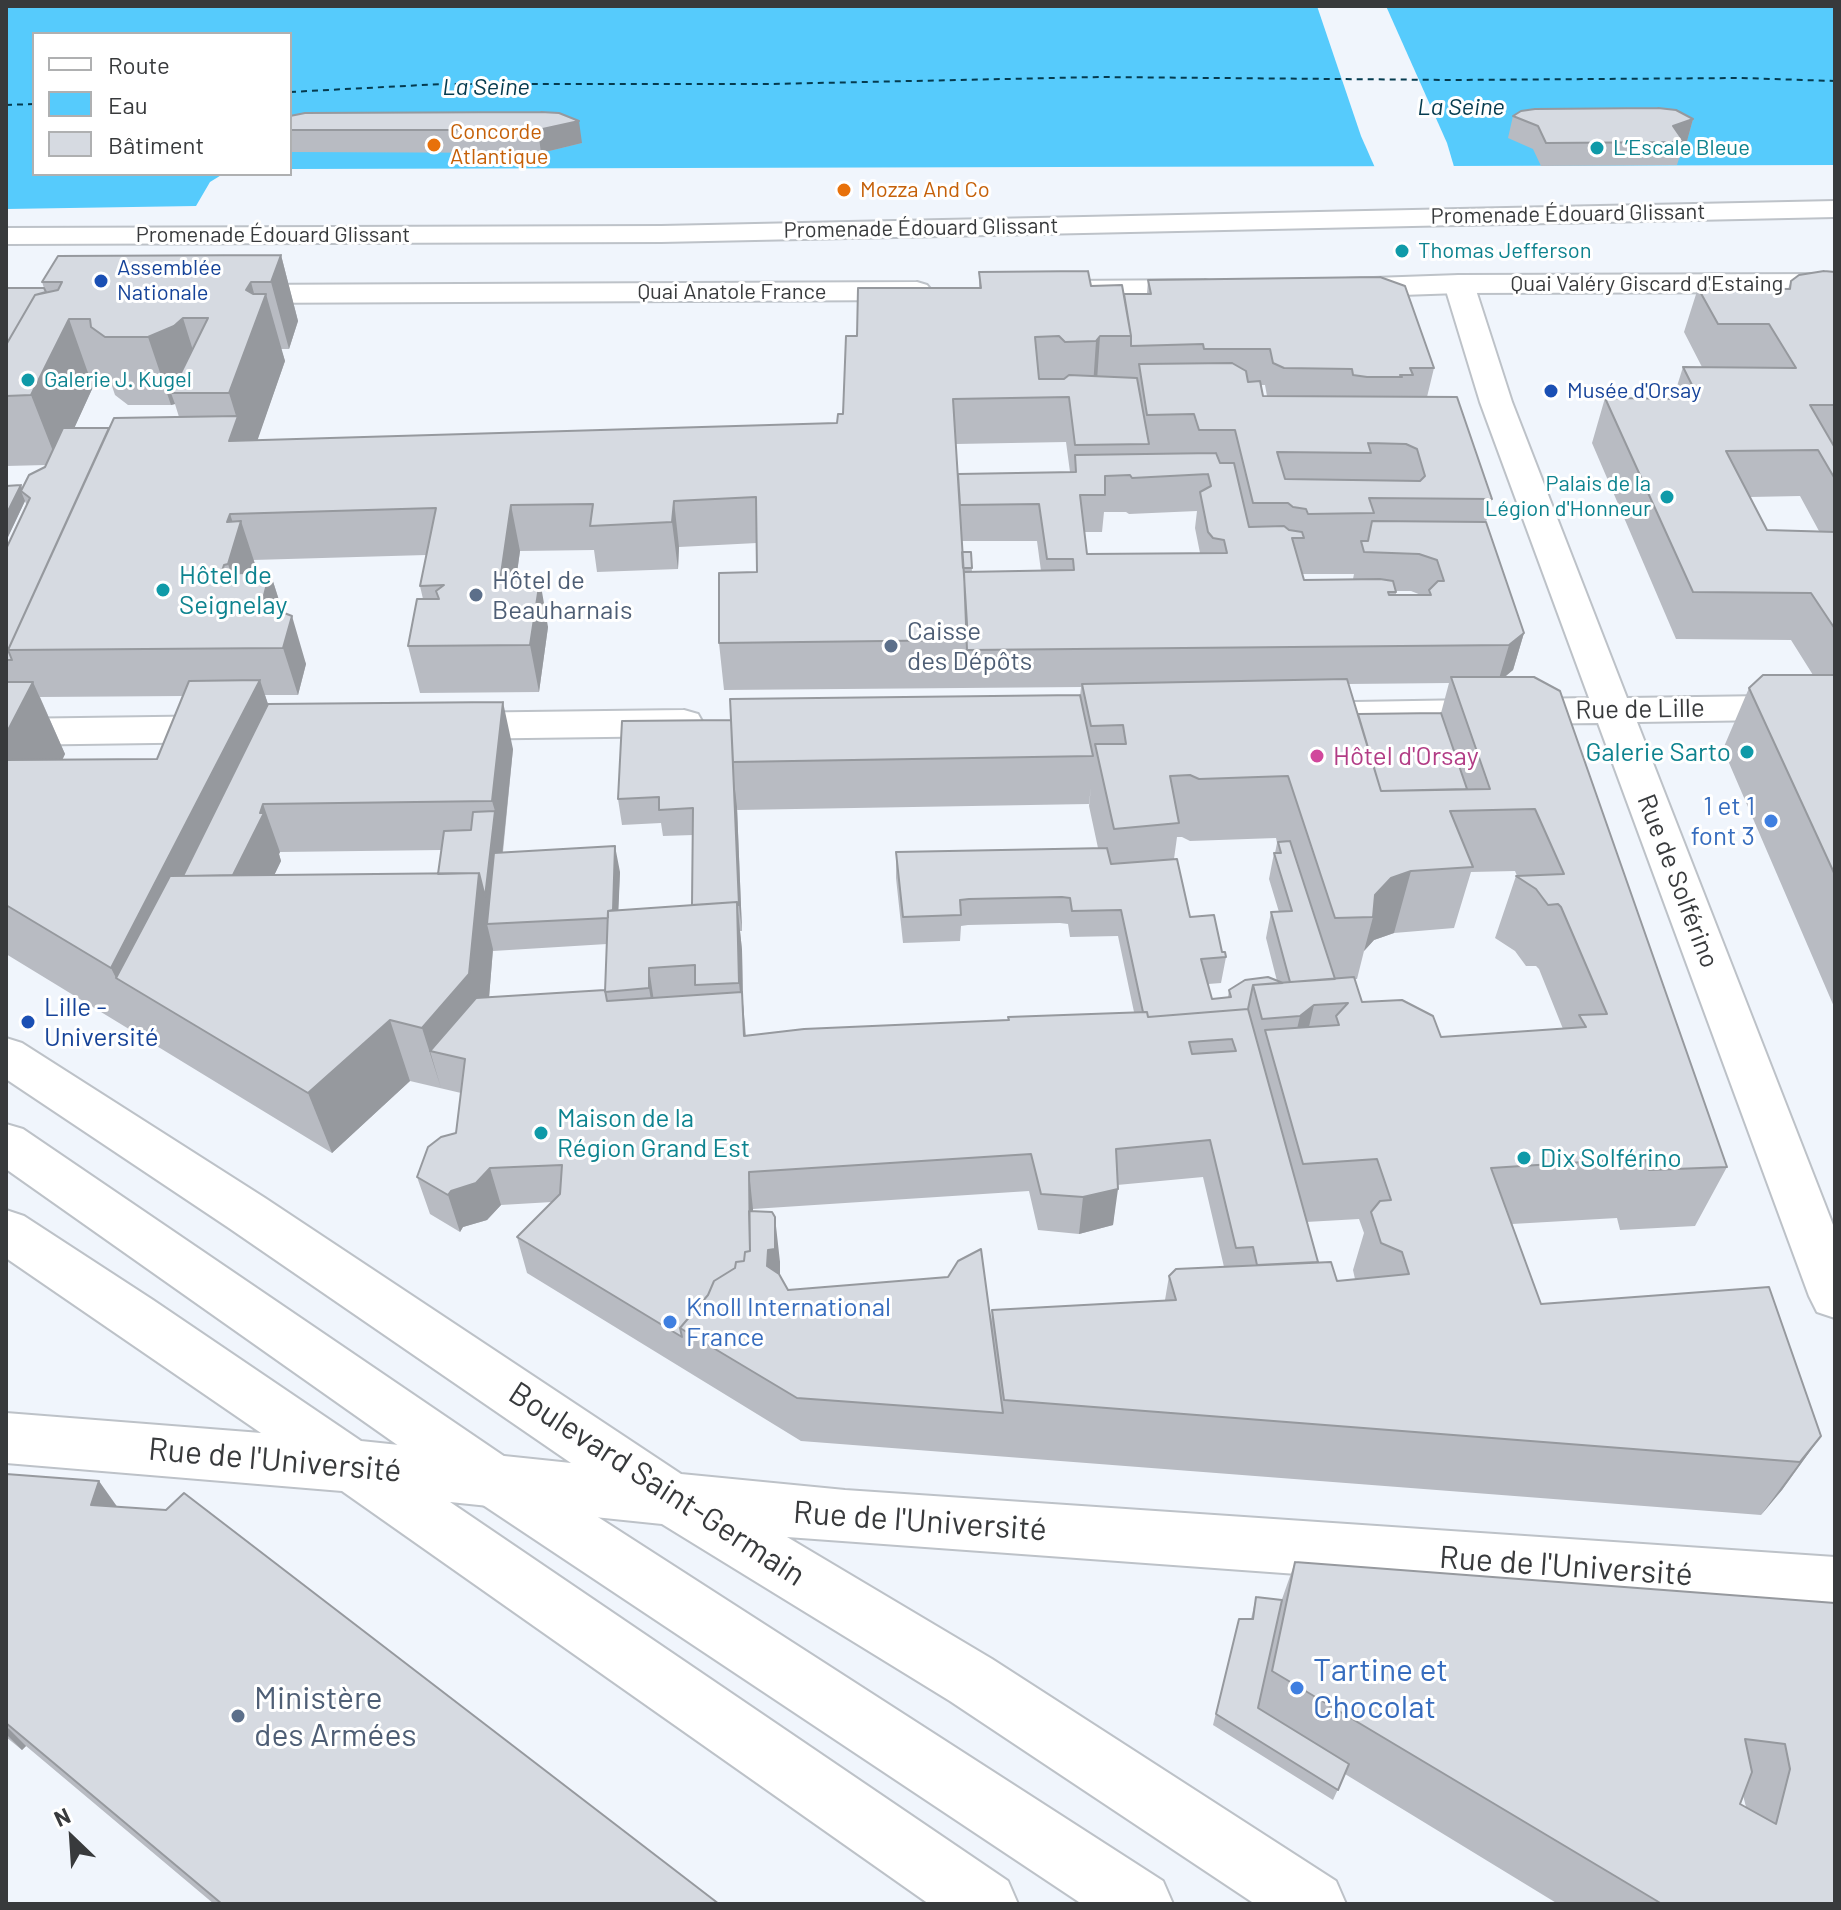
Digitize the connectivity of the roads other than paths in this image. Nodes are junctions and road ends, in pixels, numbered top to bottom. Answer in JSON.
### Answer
{"nodes":[{"id":1,"x":1835,"y":209,"type":"edge"},
{"id":2,"x":6,"y":236,"type":"edge"},
{"id":3,"x":1835,"y":283,"type":"edge"},
{"id":4,"x":1459,"y":284,"type":"junction"},
{"id":5,"x":1316,"y":288,"type":"edge"},
{"id":6,"x":1228,"y":289,"type":"edge"},
{"id":7,"x":944,"y":290,"type":"edge"},
{"id":8,"x":1039,"y":290,"type":"edge"},
{"id":9,"x":205,"y":295,"type":"edge"},
{"id":10,"x":1835,"y":707,"type":"edge"},
{"id":11,"x":1612,"y":708,"type":"junction"},
{"id":12,"x":1260,"y":715,"type":"edge"},
{"id":13,"x":722,"y":722,"type":"edge"},
{"id":14,"x":406,"y":727,"type":"edge"},
{"id":15,"x":263,"y":729,"type":"edge"},
{"id":16,"x":6,"y":732,"type":"edge"},
{"id":17,"x":6,"y":1056,"type":"edge"},
{"id":18,"x":6,"y":1143,"type":"edge"},
{"id":19,"x":6,"y":1231,"type":"edge"},
{"id":20,"x":1835,"y":1296,"type":"edge"},
{"id":21,"x":6,"y":1438,"type":"edge"},
{"id":22,"x":352,"y":1466,"type":"junction"},
{"id":23,"x":494,"y":1481,"type":"junction"},
{"id":24,"x":671,"y":1499,"type":"junction"},
{"id":25,"x":1835,"y":1585,"type":"edge"},
{"id":26,"x":985,"y":1904,"type":"edge"},
{"id":27,"x":1140,"y":1904,"type":"edge"},
{"id":28,"x":1313,"y":1904,"type":"edge"}],
"edges":[{"from":1,"to":2,"type":"street","name":"Promenade Édouard Glissant"},
{"from":3,"to":4,"type":"street","name":"Quai Valéry Giscard d'Estaing"},
{"from":4,"to":5,"type":"street"},
{"from":4,"to":11,"type":"street","name":"Rue de Solférino"},
{"from":6,"to":8,"type":"street"},
{"from":7,"to":9,"type":"street","name":"Quai Anatole France"},
{"from":10,"to":11,"type":"street","name":"Rue de Lille"},
{"from":11,"to":12,"type":"street","name":"Rue de Lille"},
{"from":11,"to":20,"type":"street","name":"Rue de Solférino"},
{"from":13,"to":14,"type":"street"},
{"from":15,"to":16,"type":"street"},
{"from":17,"to":24,"type":"street","name":"Boulevard Saint-Germain"},
{"from":18,"to":23,"type":"street"},
{"from":19,"to":22,"type":"street"},
{"from":21,"to":22,"type":"street","name":"Rue de l'Université"},
{"from":22,"to":23,"type":"street","name":"Rue de l'Université"},
{"from":22,"to":26,"type":"street"},
{"from":23,"to":24,"type":"street","name":"Rue de l'Université"},
{"from":23,"to":27,"type":"street"},
{"from":24,"to":25,"type":"street","name":"Rue de l'Université"},
{"from":24,"to":28,"type":"street","name":"Boulevard Saint-Germain"}]}
